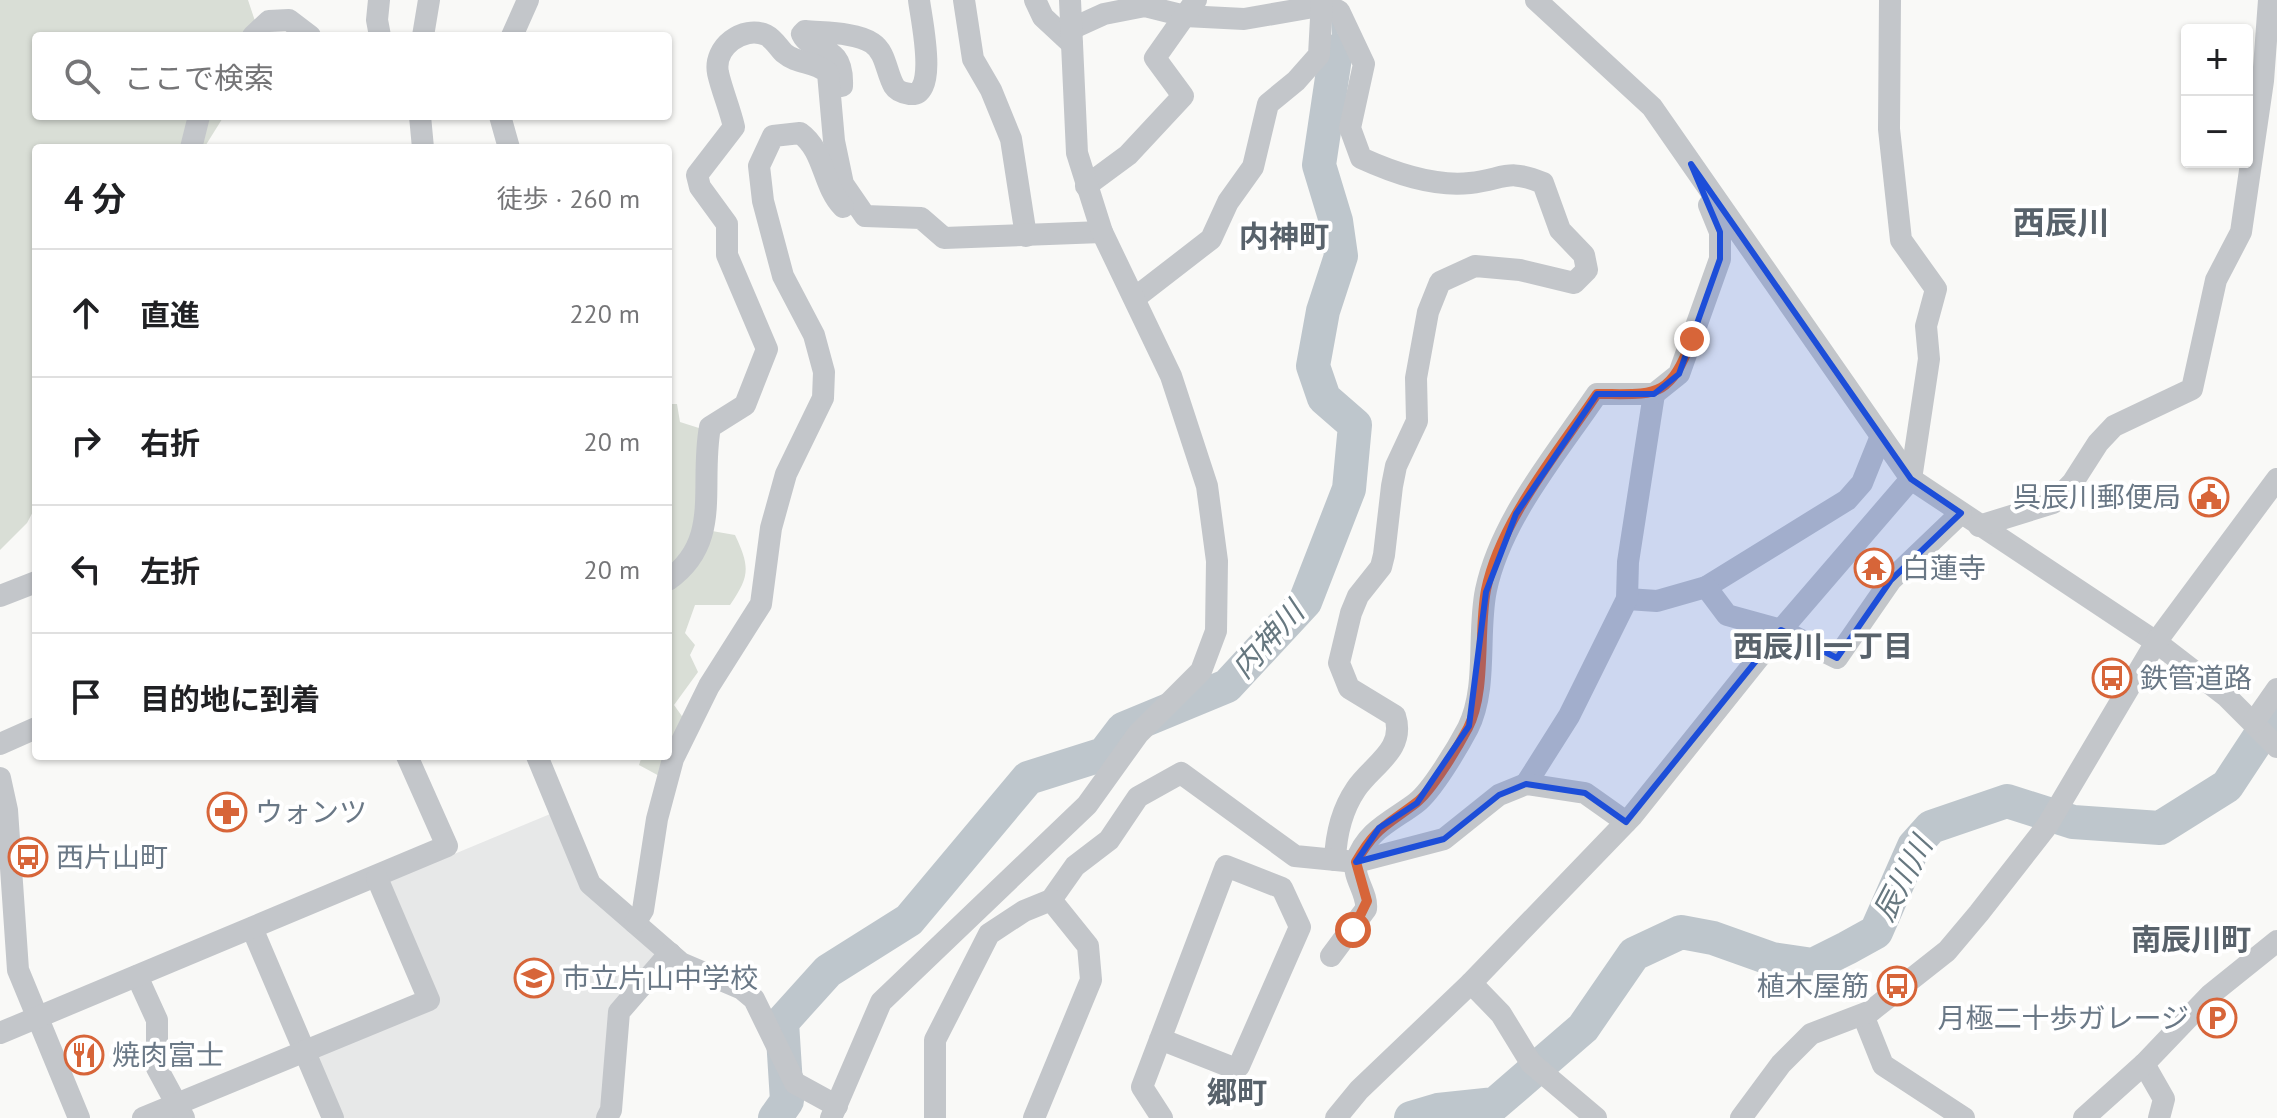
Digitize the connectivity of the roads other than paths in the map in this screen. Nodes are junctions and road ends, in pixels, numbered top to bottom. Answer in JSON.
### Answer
{"nodes":[{"id":1,"x":379,"y":0,"type":"edge"},
{"id":2,"x":429,"y":0,"type":"edge"},
{"id":3,"x":528,"y":0,"type":"edge"},
{"id":4,"x":919,"y":0,"type":"edge"},
{"id":5,"x":964,"y":0,"type":"edge"},
{"id":6,"x":1035,"y":0,"type":"edge"},
{"id":7,"x":1070,"y":0,"type":"edge"},
{"id":8,"x":1536,"y":0,"type":"edge"},
{"id":9,"x":1890,"y":0,"type":"edge"},
{"id":10,"x":2269,"y":0,"type":"edge"},
{"id":11,"x":1326,"y":5,"type":"edge"},
{"id":12,"x":1190,"y":8,"type":"edge"},
{"id":13,"x":257,"y":32,"type":"edge"},
{"id":14,"x":305,"y":32,"type":"edge"},
{"id":15,"x":380,"y":32,"type":"edge"},
{"id":16,"x":424,"y":32,"type":"edge"},
{"id":17,"x":514,"y":32,"type":"edge"},
{"id":18,"x":1072,"y":37,"type":"junction"},
{"id":19,"x":831,"y":102,"type":"junction"},
{"id":20,"x":198,"y":120,"type":"edge"},
{"id":21,"x":420,"y":120,"type":"edge"},
{"id":22,"x":501,"y":120,"type":"edge"},
{"id":23,"x":192,"y":144,"type":"edge"},
{"id":24,"x":423,"y":144,"type":"edge"},
{"id":25,"x":508,"y":144,"type":"edge"},
{"id":26,"x":1691,"y":164,"type":"junction"},
{"id":27,"x":1086,"y":186,"type":"junction"},
{"id":28,"x":865,"y":216,"type":"junction"},
{"id":29,"x":1102,"y":232,"type":"junction"},
{"id":30,"x":1026,"y":236,"type":"junction"},
{"id":31,"x":1136,"y":297,"type":"junction"},
{"id":32,"x":1654,"y":394,"type":"junction"},
{"id":33,"x":1881,"y":436,"type":"junction"},
{"id":34,"x":1911,"y":479,"type":"junction"},
{"id":35,"x":2277,"y":479,"type":"edge"},
{"id":36,"x":1970,"y":520,"type":"junction"},
{"id":37,"x":672,"y":577,"type":"edge"},
{"id":38,"x":32,"y":584,"type":"edge"},
{"id":39,"x":1706,"y":587,"type":"junction"},
{"id":40,"x":0,"y":596,"type":"edge"},
{"id":41,"x":1627,"y":599,"type":"junction"},
{"id":42,"x":1781,"y":630,"type":"junction"},
{"id":43,"x":2156,"y":642,"type":"junction"},
{"id":44,"x":2277,"y":689,"type":"edge"},
{"id":45,"x":2254,"y":722,"type":"junction"},
{"id":46,"x":32,"y":730,"type":"edge"},
{"id":47,"x":0,"y":744,"type":"edge"},
{"id":48,"x":2277,"y":747,"type":"edge"},
{"id":49,"x":409,"y":760,"type":"edge"},
{"id":50,"x":538,"y":760,"type":"edge"},
{"id":51,"x":0,"y":778,"type":"edge"},
{"id":52,"x":1526,"y":784,"type":"junction"},
{"id":53,"x":1626,"y":822,"type":"junction"},
{"id":54,"x":1346,"y":861,"type":"junction"},
{"id":55,"x":377,"y":878,"type":"junction"},
{"id":56,"x":6,"y":892,"type":"edge"},
{"id":57,"x":1051,"y":900,"type":"junction"},
{"id":58,"x":635,"y":923,"type":"junction"},
{"id":59,"x":252,"y":928,"type":"junction"},
{"id":60,"x":2277,"y":941,"type":"edge"},
{"id":61,"x":670,"y":953,"type":"junction"},
{"id":62,"x":1331,"y":956,"type":"dead end"},
{"id":63,"x":137,"y":976,"type":"junction"},
{"id":64,"x":1471,"y":983,"type":"junction"},
{"id":65,"x":1863,"y":1015,"type":"junction"},
{"id":66,"x":38,"y":1017,"type":"junction"},
{"id":67,"x":0,"y":1033,"type":"edge"},
{"id":68,"x":1160,"y":1039,"type":"junction"},
{"id":69,"x":304,"y":1052,"type":"junction"},
{"id":70,"x":2144,"y":1064,"type":"junction"},
{"id":71,"x":182,"y":1111,"type":"edge"},
{"id":72,"x":834,"y":1112,"type":"edge"},
{"id":73,"x":79,"y":1118,"type":"edge"},
{"id":74,"x":143,"y":1118,"type":"edge"},
{"id":75,"x":333,"y":1118,"type":"edge"},
{"id":76,"x":607,"y":1118,"type":"edge"},
{"id":77,"x":935,"y":1118,"type":"edge"},
{"id":78,"x":1034,"y":1118,"type":"edge"},
{"id":79,"x":1162,"y":1118,"type":"edge"},
{"id":80,"x":1336,"y":1118,"type":"edge"},
{"id":81,"x":1596,"y":1118,"type":"edge"},
{"id":82,"x":1741,"y":1118,"type":"edge"},
{"id":83,"x":1964,"y":1118,"type":"edge"},
{"id":84,"x":2084,"y":1118,"type":"edge"},
{"id":85,"x":2159,"y":1118,"type":"edge"}],
"edges":[{"from":1,"to":15,"type":"street"},
{"from":2,"to":16,"type":"street"},
{"from":3,"to":17,"type":"street"},
{"from":4,"to":19,"type":"street"},
{"from":5,"to":30,"type":"street"},
{"from":6,"to":18,"type":"street"},
{"from":7,"to":18,"type":"street"},
{"from":8,"to":26,"type":"street"},
{"from":9,"to":34,"type":"street"},
{"from":10,"to":36,"type":"street"},
{"from":11,"to":12,"type":"street"},
{"from":11,"to":31,"type":"street"},
{"from":11,"to":54,"type":"street"},
{"from":12,"to":18,"type":"street"},
{"from":12,"to":27,"type":"street"},
{"from":13,"to":14,"type":"street"},
{"from":18,"to":27,"type":"street"},
{"from":19,"to":28,"type":"street"},
{"from":19,"to":37,"type":"street"},
{"from":20,"to":23,"type":"street"},
{"from":21,"to":24,"type":"street"},
{"from":22,"to":25,"type":"street"},
{"from":26,"to":32,"type":"street"},
{"from":26,"to":33,"type":"street"},
{"from":27,"to":29,"type":"street"},
{"from":28,"to":30,"type":"street"},
{"from":28,"to":58,"type":"street"},
{"from":29,"to":30,"type":"street"},
{"from":29,"to":31,"type":"street"},
{"from":31,"to":72,"type":"street"},
{"from":32,"to":41,"type":"street"},
{"from":32,"to":54,"type":"street"},
{"from":33,"to":34,"type":"street"},
{"from":33,"to":39,"type":"street"},
{"from":34,"to":36,"type":"street"},
{"from":34,"to":42,"type":"street"},
{"from":35,"to":43,"type":"street"},
{"from":36,"to":42,"type":"street"},
{"from":36,"to":43,"type":"street"},
{"from":38,"to":40,"type":"street"},
{"from":39,"to":41,"type":"street"},
{"from":39,"to":42,"type":"street"},
{"from":41,"to":52,"type":"street"},
{"from":42,"to":53,"type":"street"},
{"from":43,"to":45,"type":"street"},
{"from":43,"to":65,"type":"street"},
{"from":44,"to":45,"type":"street"},
{"from":45,"to":48,"type":"street"},
{"from":46,"to":47,"type":"street"},
{"from":49,"to":55,"type":"street"},
{"from":50,"to":58,"type":"street"},
{"from":51,"to":56,"type":"street"},
{"from":52,"to":53,"type":"street"},
{"from":52,"to":54,"type":"street"},
{"from":53,"to":64,"type":"street"},
{"from":54,"to":57,"type":"street"},
{"from":54,"to":62,"type":"street"},
{"from":55,"to":59,"type":"street"},
{"from":55,"to":69,"type":"street"},
{"from":56,"to":66,"type":"street"},
{"from":57,"to":77,"type":"street"},
{"from":57,"to":78,"type":"street"},
{"from":58,"to":61,"type":"street"},
{"from":59,"to":63,"type":"street"},
{"from":59,"to":69,"type":"street"},
{"from":60,"to":70,"type":"street"},
{"from":61,"to":72,"type":"street"},
{"from":61,"to":76,"type":"street"},
{"from":63,"to":66,"type":"street"},
{"from":63,"to":71,"type":"street"},
{"from":64,"to":80,"type":"street"},
{"from":64,"to":81,"type":"street"},
{"from":65,"to":82,"type":"street"},
{"from":65,"to":83,"type":"street"},
{"from":66,"to":67,"type":"street"},
{"from":66,"to":73,"type":"street"},
{"from":68,"to":68,"type":"street"},
{"from":68,"to":79,"type":"street"},
{"from":69,"to":71,"type":"street"},
{"from":69,"to":75,"type":"street"},
{"from":70,"to":84,"type":"street"},
{"from":70,"to":85,"type":"street"},
{"from":71,"to":74,"type":"street"}]}
